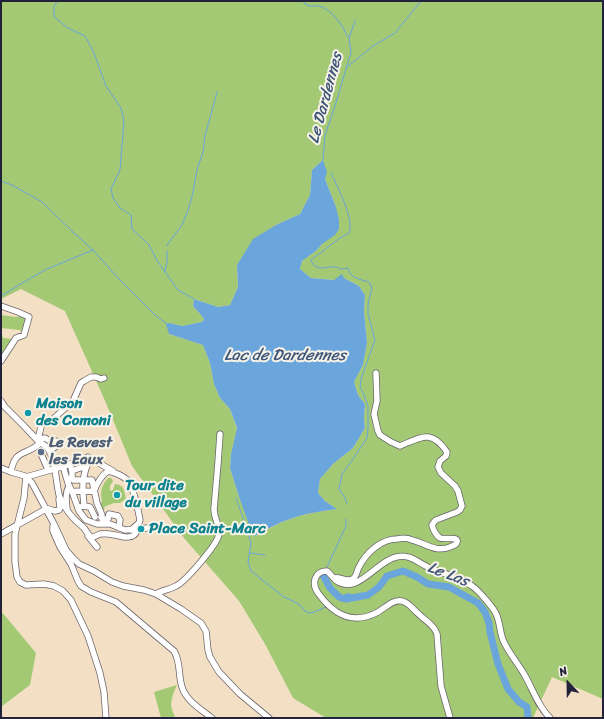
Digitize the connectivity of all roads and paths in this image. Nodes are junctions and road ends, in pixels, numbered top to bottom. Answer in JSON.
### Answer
{"nodes":[{"id":1,"x":1,"y":306,"type":"edge"},
{"id":2,"x":1,"y":361,"type":"edge"},
{"id":3,"x":376,"y":373,"type":"dead end"},
{"id":4,"x":104,"y":378,"type":"dead end"},
{"id":5,"x":1,"y":401,"type":"edge"},
{"id":6,"x":3,"y":407,"type":"edge"},
{"id":7,"x":220,"y":434,"type":"dead end"},
{"id":8,"x":39,"y":442,"type":"junction"},
{"id":9,"x":49,"y":451,"type":"junction"},
{"id":10,"x":42,"y":456,"type":"dead end"},
{"id":11,"x":89,"y":458,"type":"junction"},
{"id":12,"x":70,"y":464,"type":"junction"},
{"id":13,"x":63,"y":466,"type":"junction"},
{"id":14,"x":86,"y":466,"type":"junction"},
{"id":15,"x":1,"y":468,"type":"edge"},
{"id":16,"x":55,"y":468,"type":"junction"},
{"id":17,"x":48,"y":470,"type":"junction"},
{"id":18,"x":72,"y":471,"type":"junction"},
{"id":19,"x":11,"y":472,"type":"junction"},
{"id":20,"x":119,"y":475,"type":"junction"},
{"id":21,"x":29,"y":476,"type":"junction"},
{"id":22,"x":83,"y":480,"type":"junction"},
{"id":23,"x":69,"y":482,"type":"junction"},
{"id":24,"x":83,"y":491,"type":"junction"},
{"id":25,"x":94,"y":491,"type":"junction"},
{"id":26,"x":72,"y":492,"type":"junction"},
{"id":27,"x":60,"y":498,"type":"junction"},
{"id":28,"x":81,"y":507,"type":"junction"},
{"id":29,"x":46,"y":509,"type":"junction"},
{"id":30,"x":67,"y":510,"type":"junction"},
{"id":31,"x":101,"y":519,"type":"junction"},
{"id":32,"x":87,"y":521,"type":"junction"},
{"id":33,"x":18,"y":524,"type":"junction"},
{"id":34,"x":54,"y":524,"type":"junction"},
{"id":35,"x":82,"y":527,"type":"junction"},
{"id":36,"x":119,"y":528,"type":"junction"},
{"id":37,"x":147,"y":528,"type":"dead end"},
{"id":38,"x":134,"y":530,"type":"junction"},
{"id":39,"x":1,"y":534,"type":"edge"},
{"id":40,"x":97,"y":547,"type":"dead end"},
{"id":41,"x":334,"y":578,"type":"junction"},
{"id":42,"x":156,"y":594,"type":"junction"},
{"id":43,"x":106,"y":718,"type":"edge"},
{"id":44,"x":212,"y":718,"type":"edge"},
{"id":45,"x":269,"y":718,"type":"edge"},
{"id":46,"x":450,"y":718,"type":"edge"},
{"id":47,"x":550,"y":718,"type":"edge"}],
"edges":[{"from":1,"to":2,"type":"street"},
{"from":3,"to":41,"type":"street"},
{"from":4,"to":8,"type":"street"},
{"from":5,"to":6,"type":"street"},
{"from":6,"to":8,"type":"street"},
{"from":7,"to":42,"type":"street"},
{"from":8,"to":9,"type":"street"},
{"from":8,"to":9,"type":"street"},
{"from":8,"to":19,"type":"street"},
{"from":9,"to":16,"type":"street"},
{"from":10,"to":17,"type":"street"},
{"from":11,"to":12,"type":"street"},
{"from":11,"to":14,"type":"street"},
{"from":11,"to":20,"type":"street"},
{"from":12,"to":13,"type":"street"},
{"from":12,"to":18,"type":"street"},
{"from":13,"to":16,"type":"street"},
{"from":13,"to":23,"type":"street"},
{"from":14,"to":18,"type":"street"},
{"from":14,"to":22,"type":"street"},
{"from":15,"to":19,"type":"street"},
{"from":16,"to":17,"type":"street"},
{"from":16,"to":27,"type":"street"},
{"from":17,"to":21,"type":"street"},
{"from":18,"to":23,"type":"street"},
{"from":19,"to":21,"type":"street"},
{"from":20,"to":25,"type":"street"},
{"from":20,"to":38,"type":"street"},
{"from":21,"to":29,"type":"street"},
{"from":21,"to":33,"type":"street"},
{"from":22,"to":23,"type":"street"},
{"from":22,"to":24,"type":"street"},
{"from":22,"to":25,"type":"street"},
{"from":23,"to":26,"type":"street"},
{"from":23,"to":30,"type":"street"},
{"from":24,"to":25,"type":"street"},
{"from":24,"to":26,"type":"street"},
{"from":24,"to":28,"type":"street"},
{"from":25,"to":31,"type":"street"},
{"from":26,"to":28,"type":"street"},
{"from":27,"to":29,"type":"street"},
{"from":27,"to":30,"type":"street"},
{"from":28,"to":31,"type":"street"},
{"from":28,"to":32,"type":"street"},
{"from":29,"to":33,"type":"street"},
{"from":29,"to":34,"type":"street"},
{"from":30,"to":35,"type":"street"},
{"from":31,"to":32,"type":"street"},
{"from":31,"to":32,"type":"street"},
{"from":31,"to":36,"type":"street"},
{"from":31,"to":36,"type":"street"},
{"from":32,"to":35,"type":"street"},
{"from":33,"to":39,"type":"street"},
{"from":33,"to":43,"type":"street"},
{"from":34,"to":42,"type":"street"},
{"from":34,"to":44,"type":"street"},
{"from":35,"to":38,"type":"street"},
{"from":35,"to":40,"type":"street"},
{"from":36,"to":38,"type":"street"},
{"from":37,"to":38,"type":"street"},
{"from":41,"to":46,"type":"street"},
{"from":41,"to":47,"type":"street"},
{"from":42,"to":45,"type":"street"}]}
